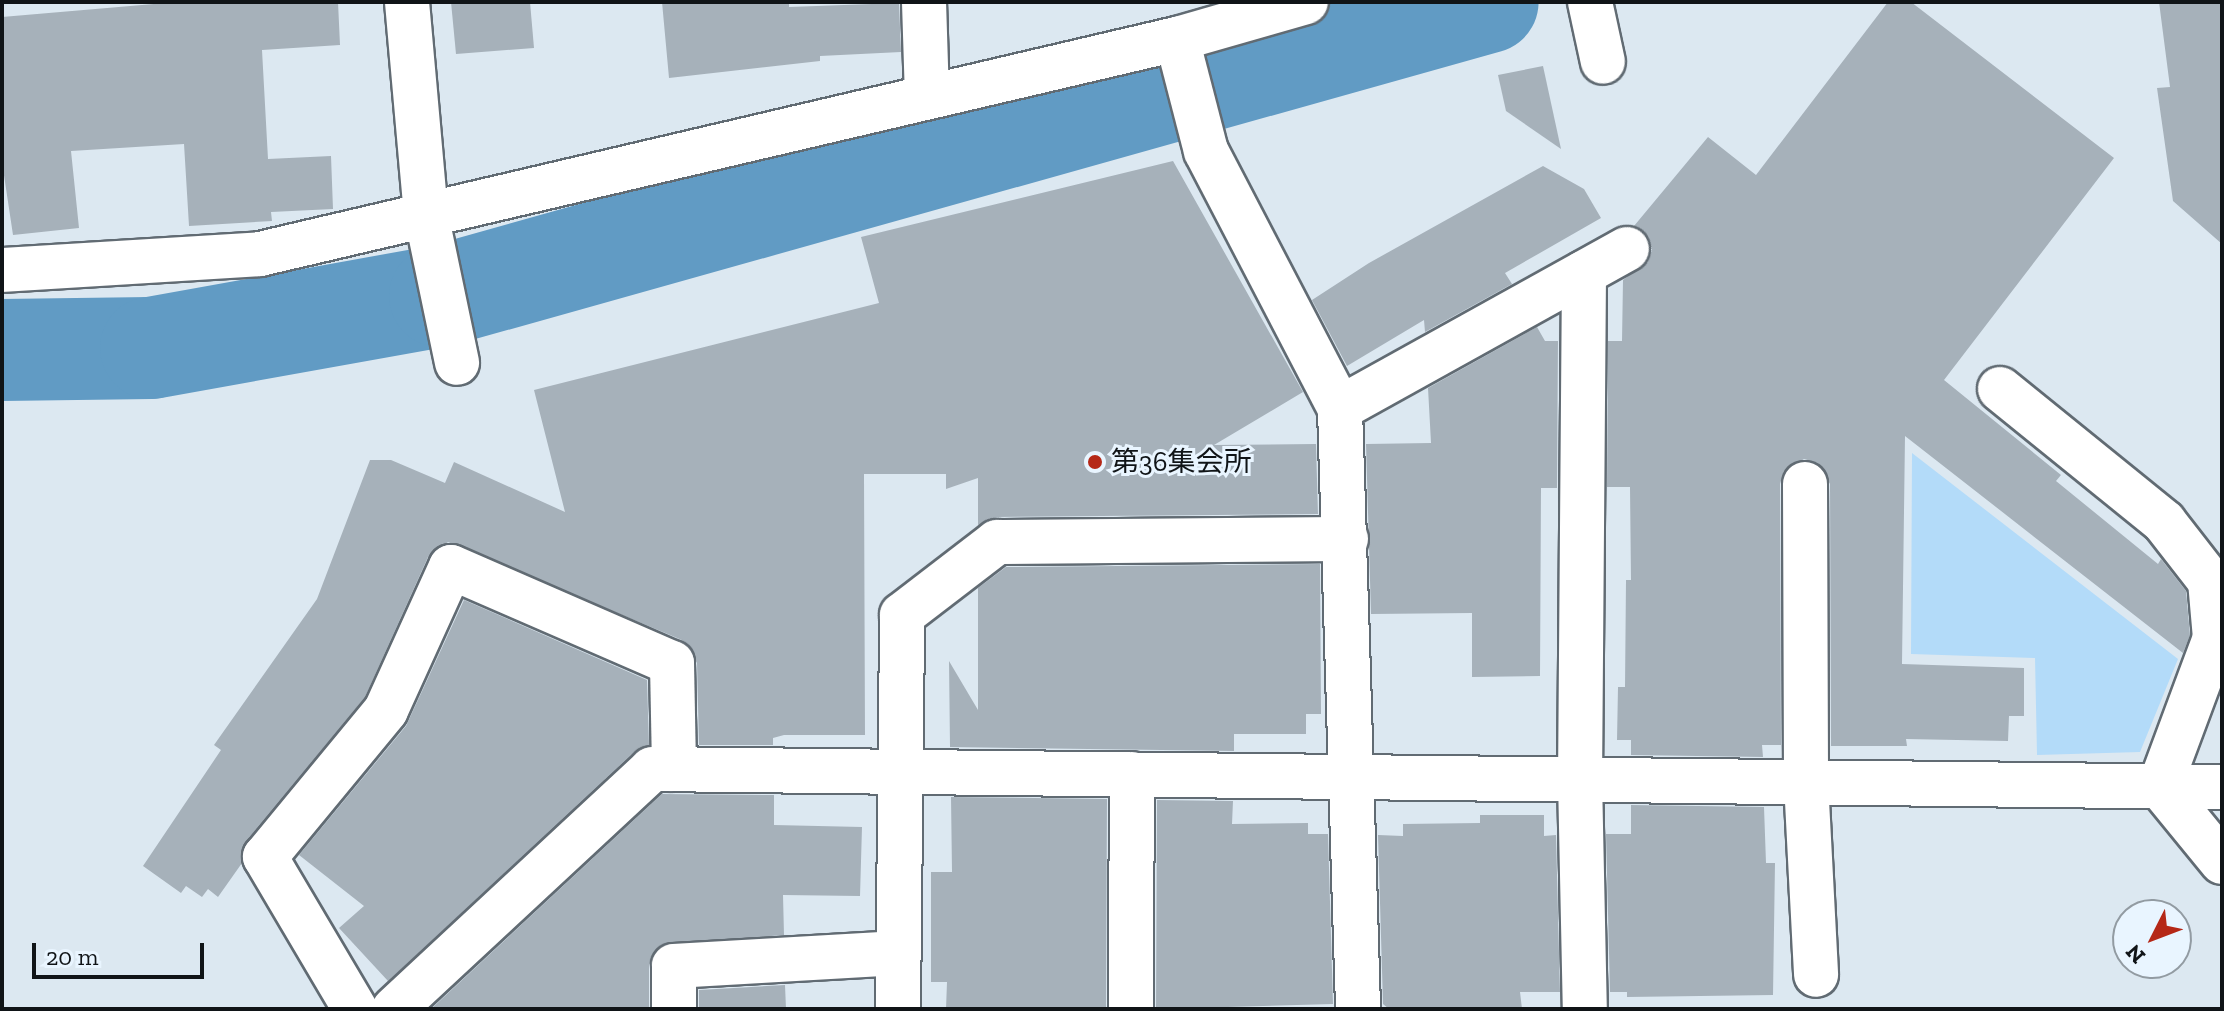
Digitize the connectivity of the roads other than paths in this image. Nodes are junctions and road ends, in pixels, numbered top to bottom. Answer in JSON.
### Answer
{"nodes":[{"id":1,"x":407,"y":2,"type":"edge"},
{"id":2,"x":924,"y":2,"type":"edge"},
{"id":3,"x":1306,"y":2,"type":"edge"},
{"id":4,"x":1177,"y":39,"type":"junction"},
{"id":5,"x":927,"y":97,"type":"junction"},
{"id":6,"x":426,"y":214,"type":"junction"},
{"id":7,"x":1627,"y":249,"type":"dead end"},
{"id":8,"x":2,"y":270,"type":"edge"},
{"id":9,"x":1584,"y":273,"type":"junction"},
{"id":10,"x":457,"y":363,"type":"dead end"},
{"id":11,"x":2000,"y":389,"type":"dead end"},
{"id":12,"x":1340,"y":408,"type":"junction"},
{"id":13,"x":1805,"y":484,"type":"dead end"},
{"id":14,"x":1346,"y":539,"type":"junction"},
{"id":15,"x":674,"y":769,"type":"junction"},
{"id":16,"x":899,"y":772,"type":"junction"},
{"id":17,"x":1132,"y":774,"type":"junction"},
{"id":18,"x":1354,"y":777,"type":"junction"},
{"id":19,"x":1580,"y":779,"type":"junction"},
{"id":20,"x":1806,"y":782,"type":"junction"},
{"id":21,"x":2160,"y":786,"type":"junction"},
{"id":22,"x":2222,"y":787,"type":"edge"},
{"id":23,"x":2222,"y":862,"type":"edge"},
{"id":24,"x":899,"y":953,"type":"junction"},
{"id":25,"x":1816,"y":975,"type":"dead end"},
{"id":26,"x":355,"y":1009,"type":"edge"},
{"id":27,"x":394,"y":1009,"type":"edge"},
{"id":28,"x":674,"y":1009,"type":"edge"},
{"id":29,"x":898,"y":1009,"type":"edge"},
{"id":30,"x":1131,"y":1009,"type":"edge"},
{"id":31,"x":1358,"y":1009,"type":"edge"},
{"id":32,"x":1585,"y":1009,"type":"edge"}],
"edges":[{"from":1,"to":6,"type":"street"},
{"from":2,"to":5,"type":"street"},
{"from":3,"to":4,"type":"street"},
{"from":4,"to":5,"type":"street"},
{"from":4,"to":12,"type":"street"},
{"from":5,"to":6,"type":"street"},
{"from":6,"to":8,"type":"street"},
{"from":6,"to":10,"type":"street"},
{"from":7,"to":9,"type":"street"},
{"from":9,"to":12,"type":"street"},
{"from":9,"to":19,"type":"street"},
{"from":11,"to":21,"type":"street"},
{"from":12,"to":14,"type":"street"},
{"from":13,"to":20,"type":"street"},
{"from":14,"to":16,"type":"street"},
{"from":14,"to":18,"type":"street"},
{"from":15,"to":16,"type":"street"},
{"from":15,"to":26,"type":"street"},
{"from":15,"to":27,"type":"street"},
{"from":16,"to":17,"type":"street"},
{"from":16,"to":24,"type":"street"},
{"from":17,"to":18,"type":"street"},
{"from":17,"to":30,"type":"street"},
{"from":18,"to":19,"type":"street"},
{"from":18,"to":31,"type":"street"},
{"from":19,"to":20,"type":"street"},
{"from":19,"to":32,"type":"street"},
{"from":20,"to":21,"type":"street"},
{"from":20,"to":25,"type":"street"},
{"from":21,"to":22,"type":"street"},
{"from":21,"to":23,"type":"street"},
{"from":24,"to":28,"type":"street"},
{"from":24,"to":29,"type":"street"}]}
